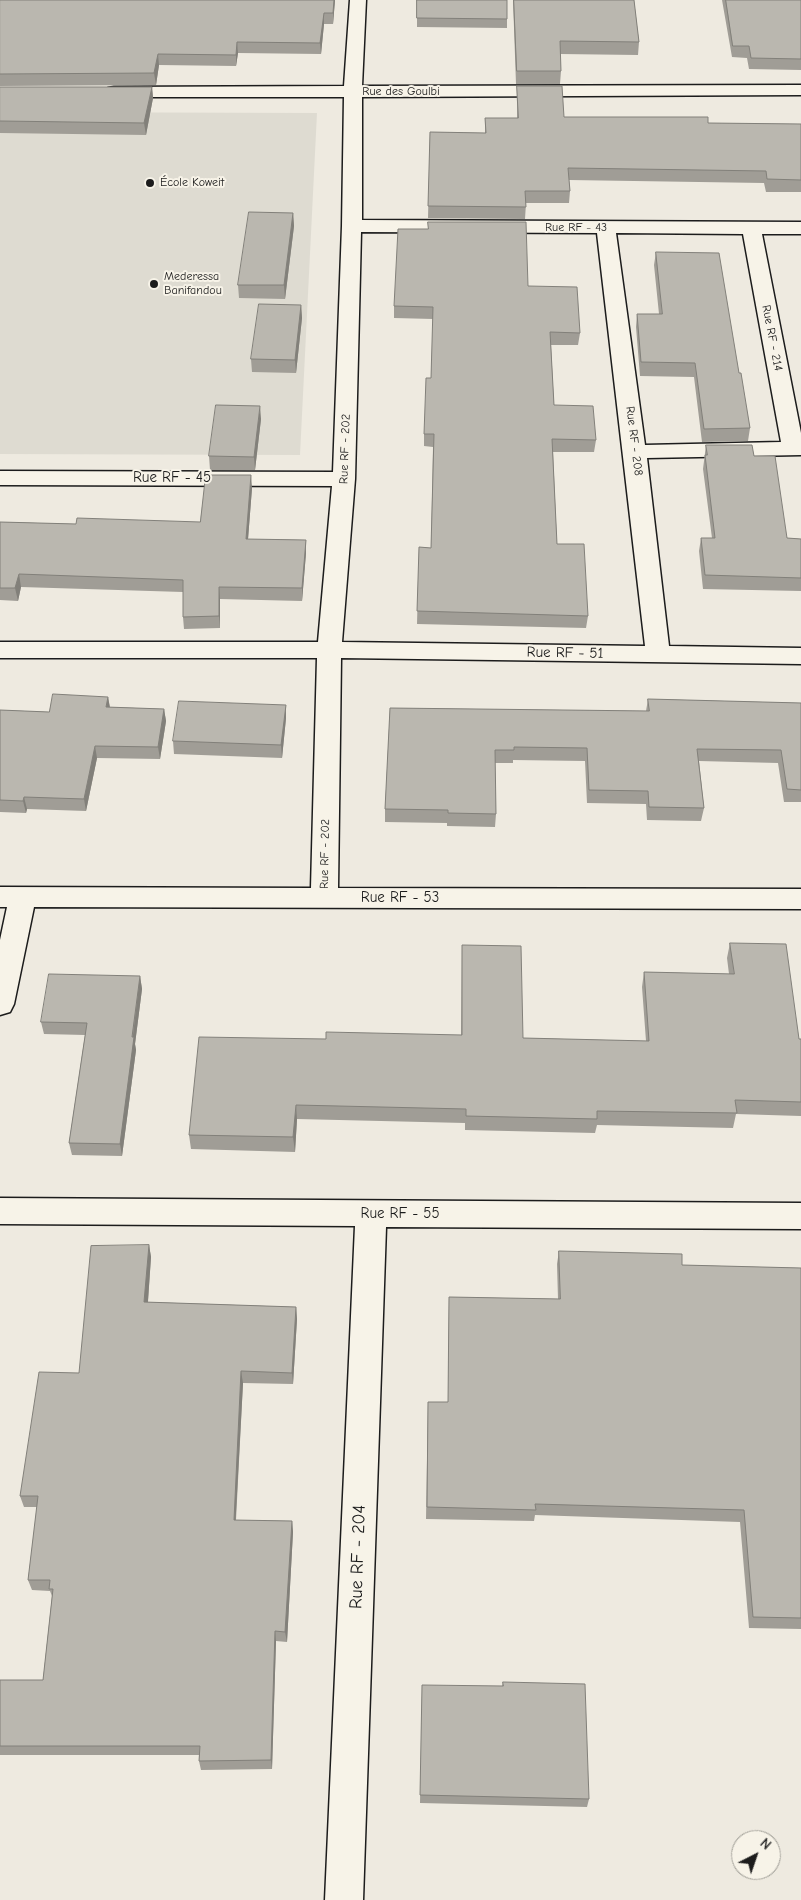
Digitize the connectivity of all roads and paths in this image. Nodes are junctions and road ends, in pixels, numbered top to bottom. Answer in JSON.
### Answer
{"nodes":[{"id":1,"x":358,"y":0,"type":"edge"},
{"id":2,"x":801,"y":90,"type":"edge"},
{"id":3,"x":98,"y":92,"type":"edge"},
{"id":4,"x":353,"y":92,"type":"junction"},
{"id":5,"x":352,"y":226,"type":"junction"},
{"id":6,"x":606,"y":228,"type":"junction"},
{"id":7,"x":751,"y":228,"type":"junction"},
{"id":8,"x":801,"y":228,"type":"edge"},
{"id":9,"x":797,"y":448,"type":"edge"},
{"id":10,"x":636,"y":452,"type":"junction"},
{"id":11,"x":0,"y":478,"type":"edge"},
{"id":12,"x":344,"y":479,"type":"junction"},
{"id":13,"x":0,"y":650,"type":"edge"},
{"id":14,"x":329,"y":650,"type":"junction"},
{"id":15,"x":658,"y":654,"type":"junction"},
{"id":16,"x":801,"y":656,"type":"edge"},
{"id":17,"x":12,"y":897,"type":"edge"},
{"id":18,"x":324,"y":898,"type":"junction"},
{"id":19,"x":801,"y":899,"type":"edge"},
{"id":20,"x":0,"y":1004,"type":"edge"},
{"id":21,"x":0,"y":1211,"type":"edge"},
{"id":22,"x":371,"y":1214,"type":"junction"},
{"id":23,"x":801,"y":1216,"type":"edge"},
{"id":24,"x":344,"y":1900,"type":"edge"}],
"edges":[{"from":1,"to":4,"type":"street","name":"Rue RF - 202"},
{"from":2,"to":4,"type":"street","name":"Rue des Goulbi"},
{"from":3,"to":4,"type":"street","name":"Rue des Goulbi"},
{"from":4,"to":5,"type":"street","name":"Rue RF - 202"},
{"from":5,"to":6,"type":"street","name":"Rue RF - 43"},
{"from":5,"to":12,"type":"street","name":"Rue RF - 202"},
{"from":6,"to":7,"type":"street","name":"Rue RF - 43"},
{"from":6,"to":10,"type":"street","name":"Rue RF - 208"},
{"from":7,"to":8,"type":"street","name":"Rue RF - 43"},
{"from":7,"to":9,"type":"street","name":"Rue RF - 214"},
{"from":9,"to":10,"type":"street"},
{"from":10,"to":15,"type":"street","name":"Rue RF - 208"},
{"from":11,"to":12,"type":"street","name":"Rue RF - 45"},
{"from":12,"to":14,"type":"street","name":"Rue RF - 202"},
{"from":13,"to":14,"type":"street","name":"Rue RF - 51"},
{"from":14,"to":15,"type":"street","name":"Rue RF - 51"},
{"from":14,"to":18,"type":"street","name":"Rue RF - 202"},
{"from":15,"to":16,"type":"street","name":"Rue RF - 51"},
{"from":17,"to":18,"type":"street","name":"Rue RF - 53"},
{"from":17,"to":20,"type":"street"},
{"from":18,"to":19,"type":"street","name":"Rue RF - 53"},
{"from":21,"to":22,"type":"street","name":"Rue RF - 55"},
{"from":22,"to":23,"type":"street","name":"Rue RF - 55"},
{"from":22,"to":24,"type":"street","name":"Rue RF - 204"}]}
